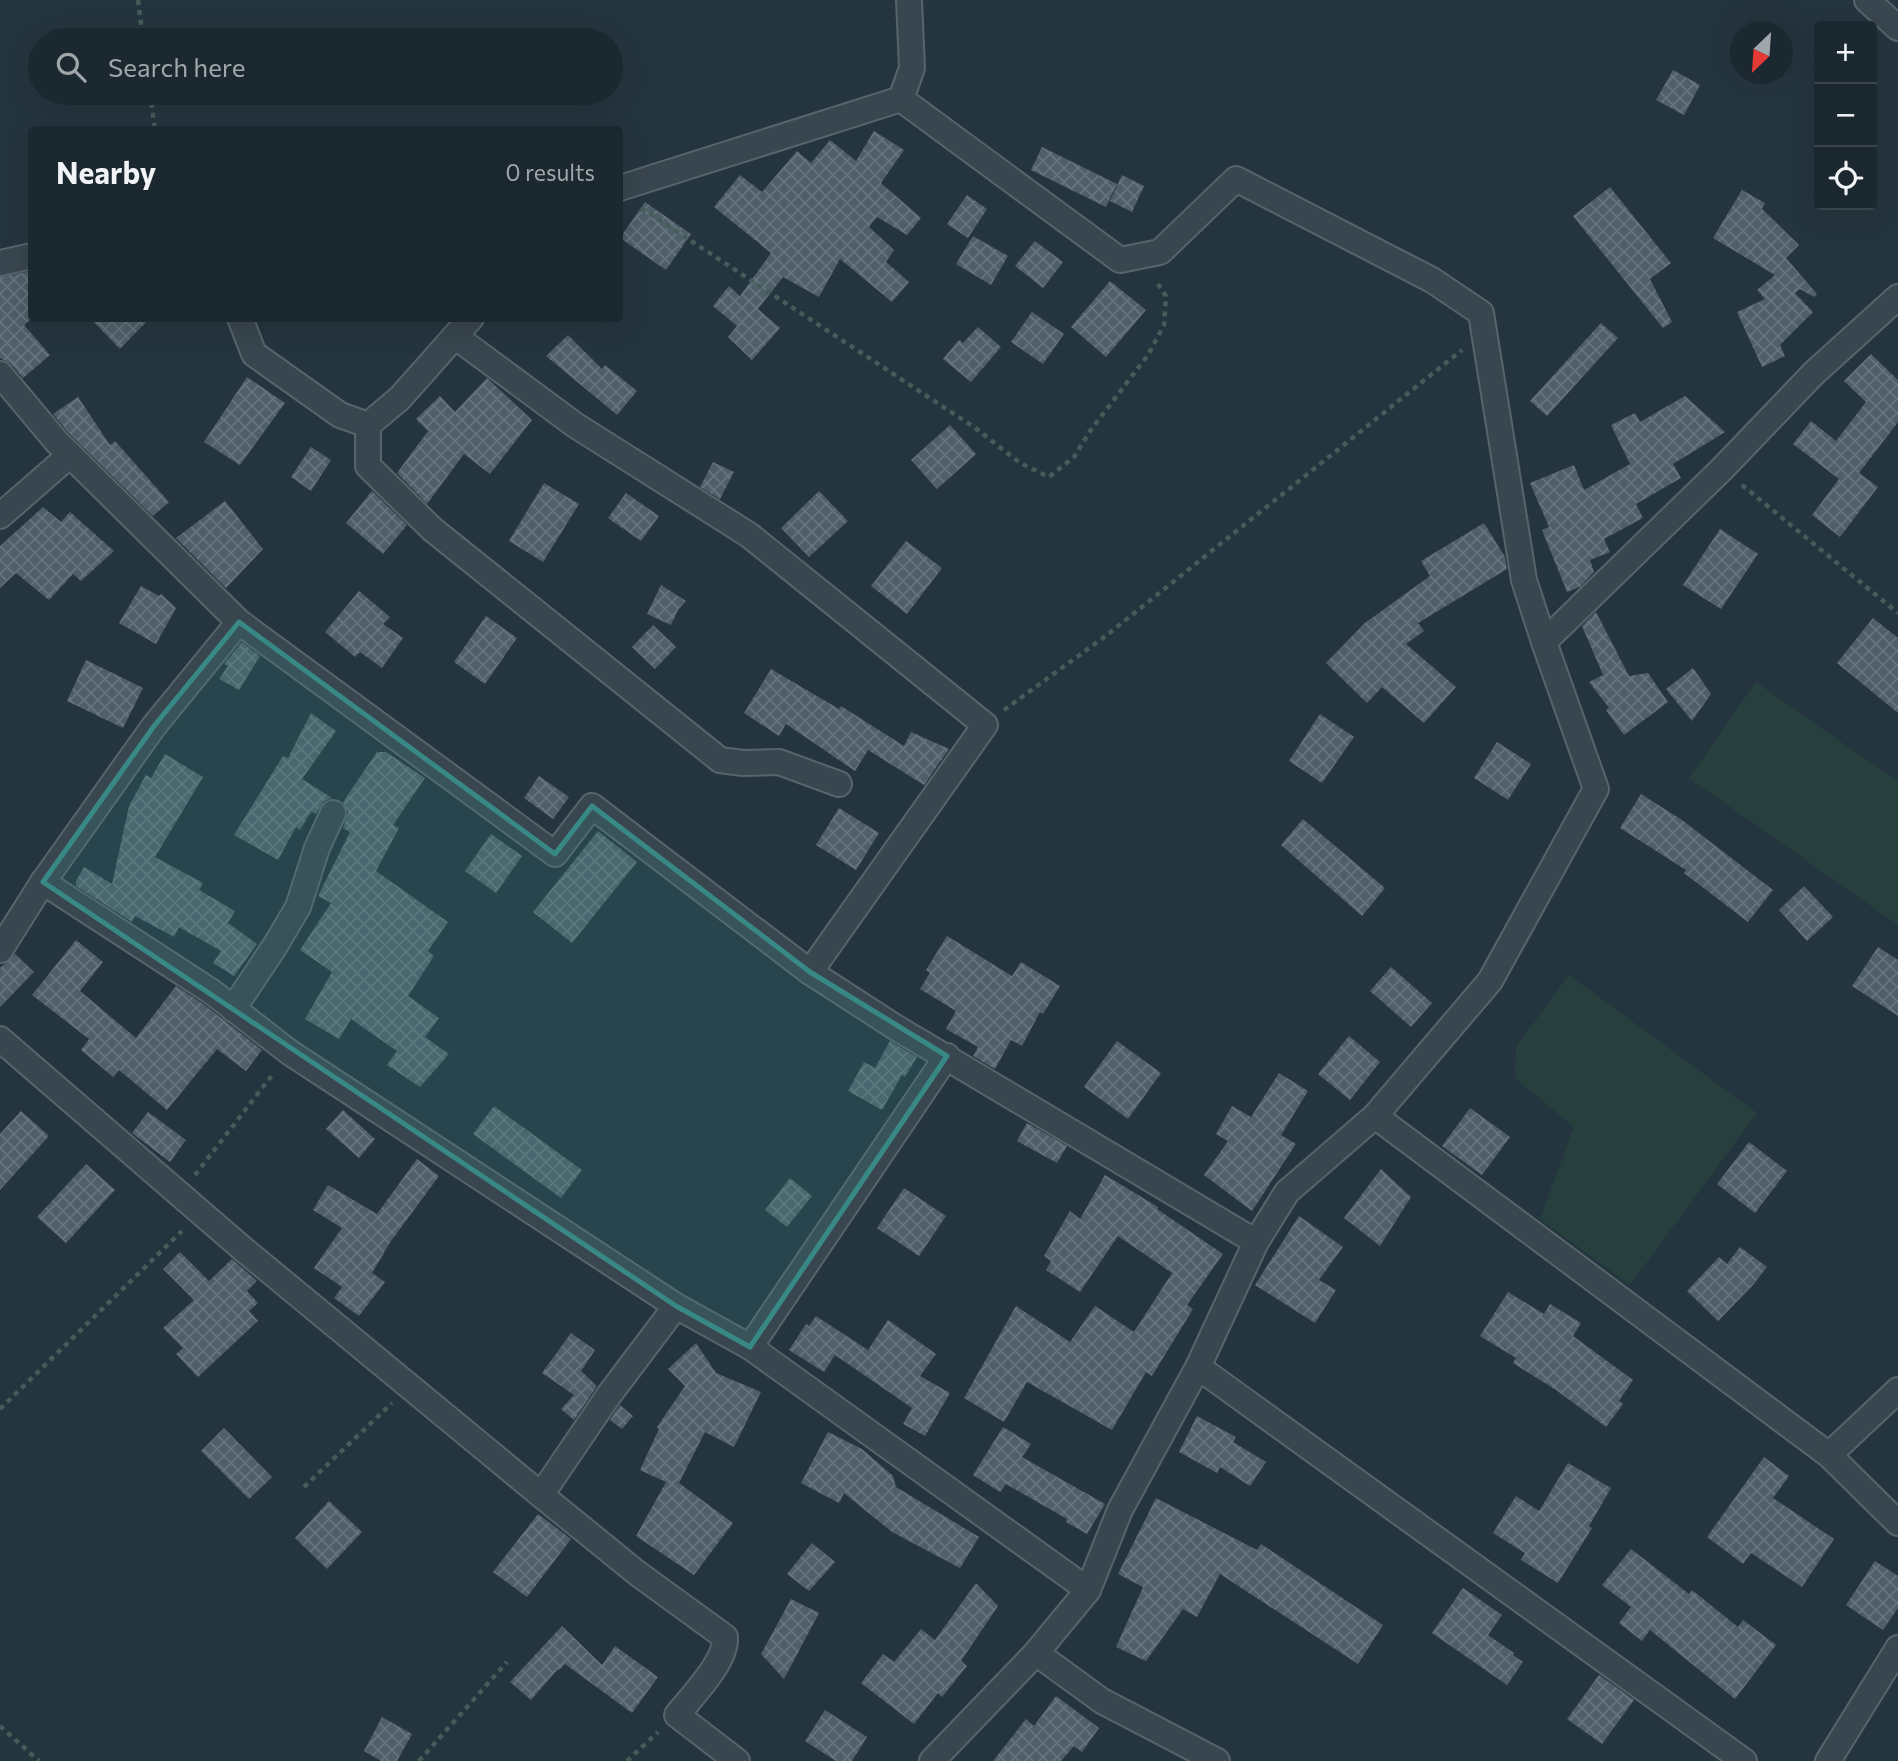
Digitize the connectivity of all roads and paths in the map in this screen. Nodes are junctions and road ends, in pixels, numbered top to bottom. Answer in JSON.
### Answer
{"nodes":[{"id":1,"x":138,"y":0,"type":"edge"},
{"id":2,"x":909,"y":0,"type":"edge"},
{"id":3,"x":1867,"y":0,"type":"edge"},
{"id":4,"x":142,"y":28,"type":"edge"},
{"id":5,"x":1898,"y":28,"type":"edge"},
{"id":6,"x":901,"y":99,"type":"junction"},
{"id":7,"x":152,"y":105,"type":"edge"},
{"id":8,"x":154,"y":126,"type":"edge"},
{"id":9,"x":625,"y":195,"type":"edge"},
{"id":10,"x":28,"y":257,"type":"edge"},
{"id":11,"x":1139,"y":257,"type":"junction"},
{"id":12,"x":0,"y":263,"type":"edge"},
{"id":13,"x":1898,"y":297,"type":"edge"},
{"id":14,"x":242,"y":322,"type":"edge"},
{"id":15,"x":463,"y":328,"type":"edge"},
{"id":16,"x":1486,"y":340,"type":"junction"},
{"id":17,"x":0,"y":374,"type":"edge"},
{"id":18,"x":368,"y":425,"type":"junction"},
{"id":19,"x":70,"y":455,"type":"junction"},
{"id":20,"x":1722,"y":469,"type":"junction"},
{"id":21,"x":0,"y":516,"type":"edge"},
{"id":22,"x":1898,"y":613,"type":"edge"},
{"id":23,"x":239,"y":622,"type":"junction"},
{"id":24,"x":1544,"y":642,"type":"junction"},
{"id":25,"x":985,"y":725,"type":"junction"},
{"id":26,"x":839,"y":784,"type":"dead end"},
{"id":27,"x":333,"y":813,"type":"dead end"},
{"id":28,"x":43,"y":882,"type":"junction"},
{"id":29,"x":0,"y":950,"type":"edge"},
{"id":30,"x":810,"y":972,"type":"junction"},
{"id":31,"x":233,"y":1009,"type":"junction"},
{"id":32,"x":0,"y":1039,"type":"edge"},
{"id":33,"x":289,"y":1052,"type":"junction"},
{"id":34,"x":947,"y":1056,"type":"junction"},
{"id":35,"x":1375,"y":1116,"type":"junction"},
{"id":36,"x":180,"y":1195,"type":"junction"},
{"id":37,"x":200,"y":1212,"type":"junction"},
{"id":38,"x":1256,"y":1242,"type":"junction"},
{"id":39,"x":676,"y":1306,"type":"junction"},
{"id":40,"x":750,"y":1347,"type":"junction"},
{"id":41,"x":1198,"y":1367,"type":"junction"},
{"id":42,"x":409,"y":1386,"type":"junction"},
{"id":43,"x":1898,"y":1390,"type":"edge"},
{"id":44,"x":0,"y":1409,"type":"edge"},
{"id":45,"x":1829,"y":1455,"type":"junction"},
{"id":46,"x":303,"y":1487,"type":"dead end"},
{"id":47,"x":541,"y":1495,"type":"junction"},
{"id":48,"x":1898,"y":1523,"type":"edge"},
{"id":49,"x":1088,"y":1590,"type":"junction"},
{"id":50,"x":1898,"y":1648,"type":"edge"},
{"id":51,"x":1036,"y":1653,"type":"junction"},
{"id":52,"x":507,"y":1662,"type":"dead end"},
{"id":53,"x":677,"y":1715,"type":"junction"},
{"id":54,"x":0,"y":1726,"type":"edge"},
{"id":55,"x":39,"y":1761,"type":"edge"},
{"id":56,"x":419,"y":1761,"type":"edge"},
{"id":57,"x":627,"y":1761,"type":"edge"},
{"id":58,"x":737,"y":1761,"type":"edge"},
{"id":59,"x":932,"y":1761,"type":"edge"},
{"id":60,"x":1217,"y":1761,"type":"edge"},
{"id":61,"x":1744,"y":1761,"type":"edge"},
{"id":62,"x":1828,"y":1761,"type":"edge"}],
"edges":[{"from":1,"to":4,"type":"path"},
{"from":2,"to":6,"type":"street"},
{"from":3,"to":5,"type":"street"},
{"from":6,"to":9,"type":"street"},
{"from":6,"to":11,"type":"street"},
{"from":7,"to":8,"type":"path"},
{"from":9,"to":11,"type":"path"},
{"from":10,"to":12,"type":"street"},
{"from":11,"to":16,"type":"street"},
{"from":13,"to":20,"type":"street"},
{"from":14,"to":18,"type":"street"},
{"from":15,"to":18,"type":"street"},
{"from":15,"to":25,"type":"street"},
{"from":16,"to":24,"type":"street"},
{"from":16,"to":25,"type":"path"},
{"from":17,"to":19,"type":"street"},
{"from":18,"to":26,"type":"street"},
{"from":19,"to":21,"type":"street"},
{"from":19,"to":23,"type":"street"},
{"from":20,"to":22,"type":"path"},
{"from":20,"to":24,"type":"street"},
{"from":23,"to":28,"type":"street"},
{"from":23,"to":30,"type":"street"},
{"from":24,"to":35,"type":"street"},
{"from":25,"to":30,"type":"street"},
{"from":27,"to":31,"type":"street"},
{"from":28,"to":29,"type":"street"},
{"from":28,"to":31,"type":"street"},
{"from":30,"to":34,"type":"street"},
{"from":31,"to":33,"type":"street"},
{"from":32,"to":36,"type":"street"},
{"from":33,"to":36,"type":"path"},
{"from":33,"to":39,"type":"street"},
{"from":34,"to":38,"type":"street"},
{"from":34,"to":40,"type":"street"},
{"from":35,"to":38,"type":"street"},
{"from":35,"to":45,"type":"street"},
{"from":36,"to":37,"type":"street"},
{"from":37,"to":42,"type":"street"},
{"from":37,"to":44,"type":"path"},
{"from":38,"to":41,"type":"street"},
{"from":39,"to":40,"type":"street"},
{"from":39,"to":47,"type":"street"},
{"from":40,"to":49,"type":"street"},
{"from":41,"to":49,"type":"street"},
{"from":41,"to":61,"type":"street"},
{"from":42,"to":46,"type":"path"},
{"from":42,"to":47,"type":"street"},
{"from":43,"to":45,"type":"street"},
{"from":45,"to":48,"type":"street"},
{"from":47,"to":53,"type":"street"},
{"from":49,"to":51,"type":"street"},
{"from":50,"to":62,"type":"street"},
{"from":51,"to":59,"type":"street"},
{"from":51,"to":60,"type":"street"},
{"from":52,"to":56,"type":"path"},
{"from":53,"to":57,"type":"path"},
{"from":53,"to":58,"type":"street"},
{"from":54,"to":55,"type":"path"}]}
